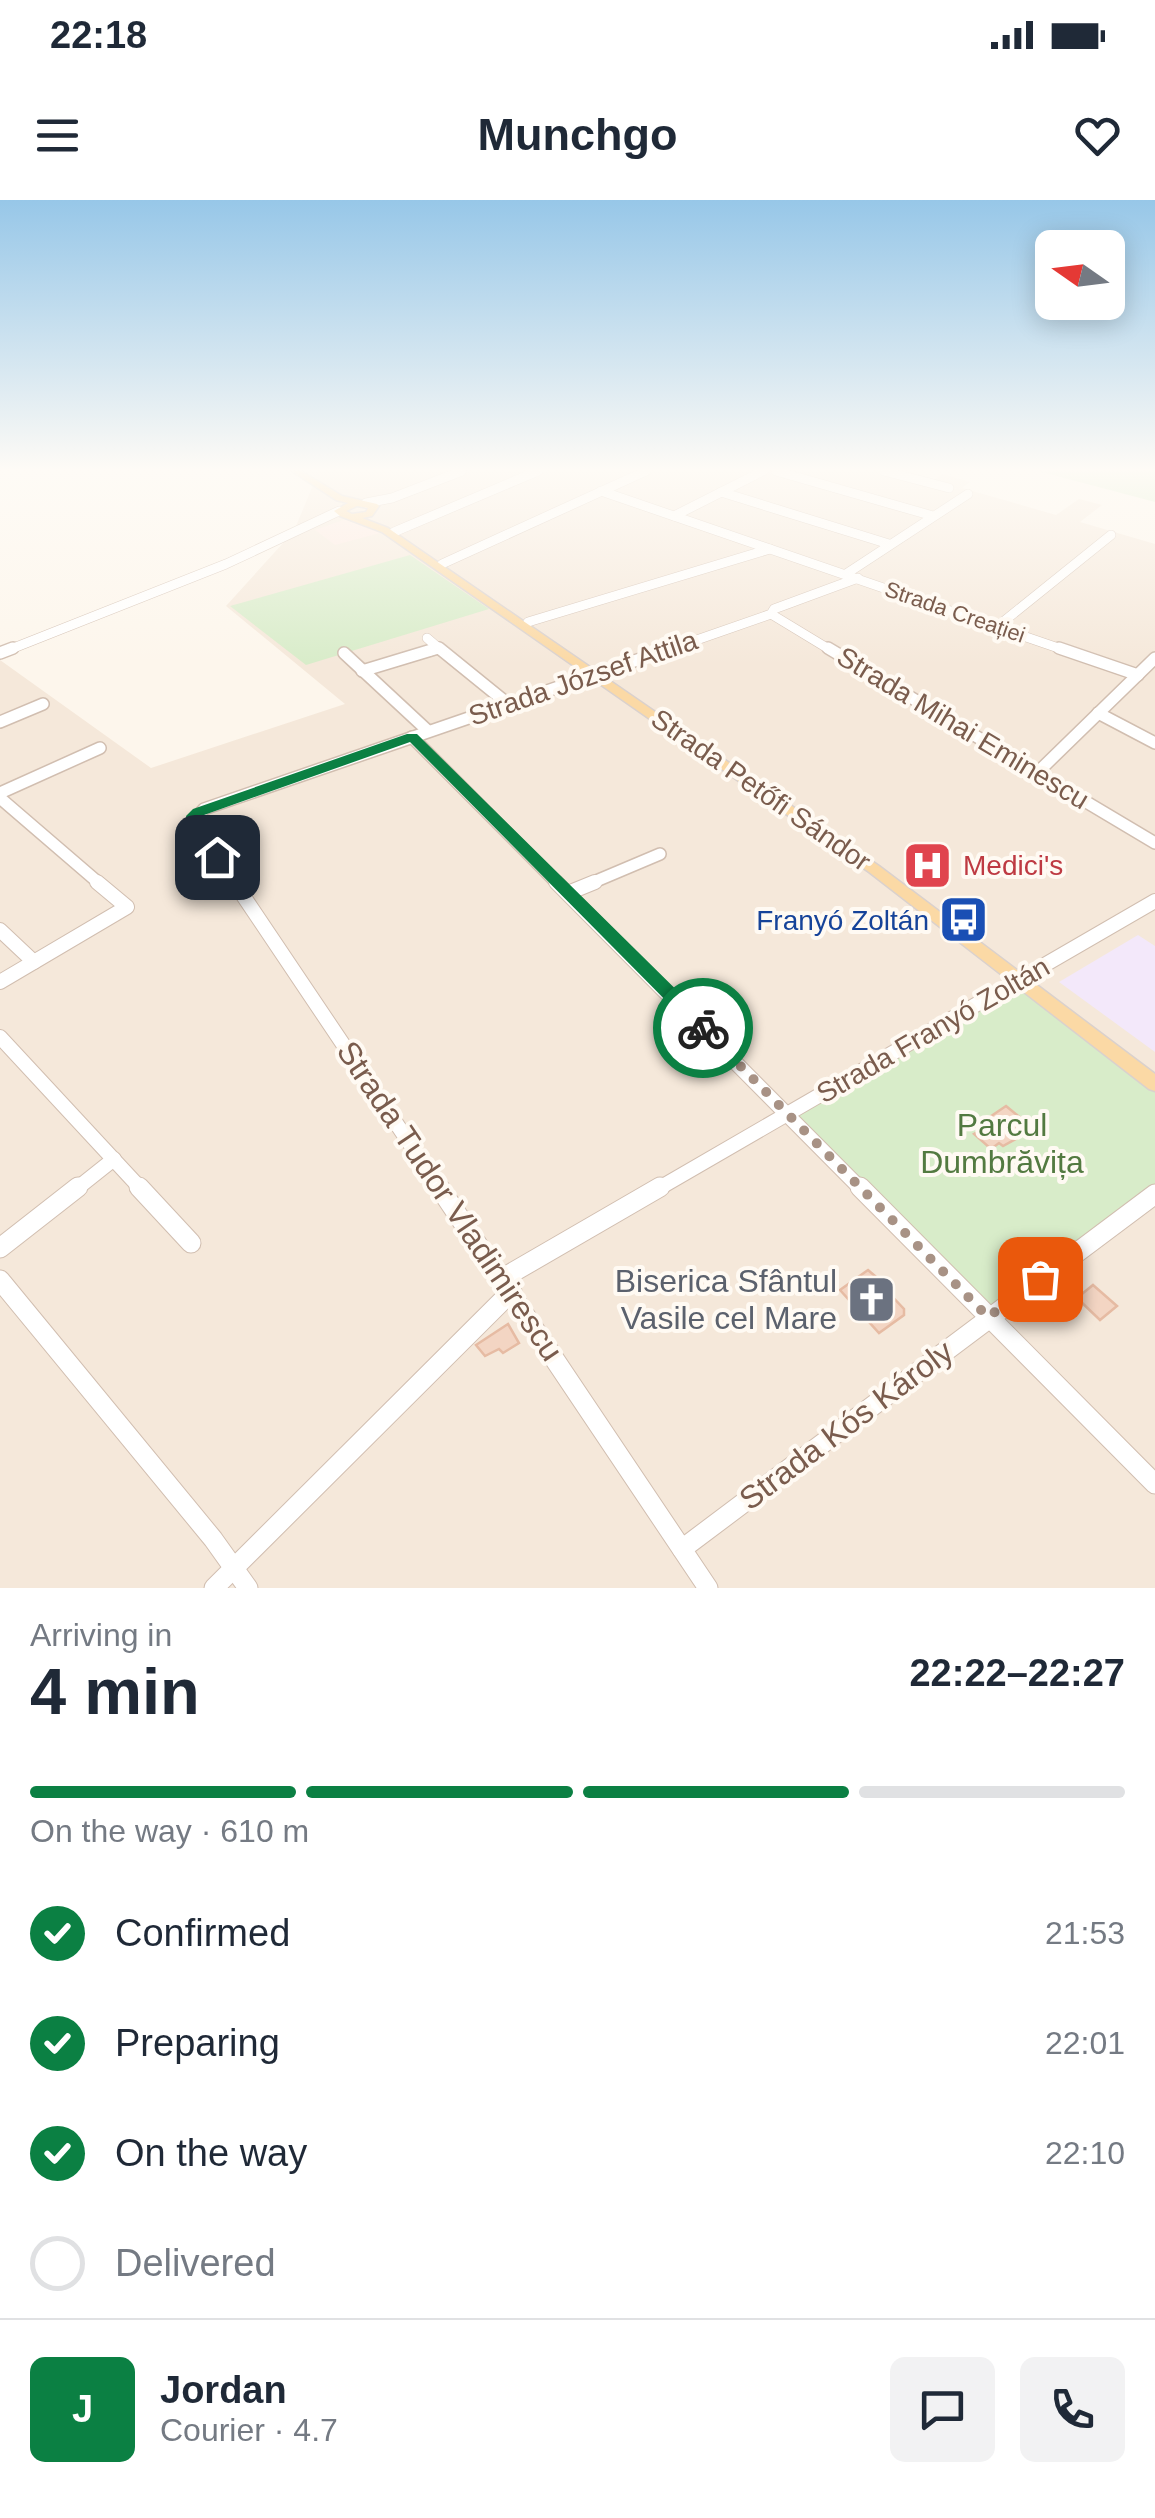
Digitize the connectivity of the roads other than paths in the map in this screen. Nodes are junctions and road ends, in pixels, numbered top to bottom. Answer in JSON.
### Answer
{"nodes":[{"id":1,"x":289,"y":536,"type":"edge"},
{"id":2,"x":394,"y":536,"type":"edge"},
{"id":3,"x":400,"y":536,"type":"edge"},
{"id":4,"x":503,"y":536,"type":"edge"},
{"id":5,"x":733,"y":536,"type":"edge"},
{"id":6,"x":862,"y":536,"type":"edge"},
{"id":7,"x":902,"y":536,"type":"edge"},
{"id":8,"x":1110,"y":536,"type":"edge"},
{"id":9,"x":889,"y":544,"type":"junction"},
{"id":10,"x":770,"y":548,"type":"junction"},
{"id":11,"x":442,"y":564,"type":"junction"},
{"id":12,"x":846,"y":574,"type":"junction"},
{"id":13,"x":858,"y":578,"type":"junction"},
{"id":14,"x":771,"y":614,"type":"junction"},
{"id":15,"x":528,"y":622,"type":"junction"},
{"id":16,"x":998,"y":626,"type":"junction"},
{"id":17,"x":427,"y":638,"type":"dead end"},
{"id":18,"x":438,"y":648,"type":"junction"},
{"id":19,"x":1,"y":653,"type":"edge"},
{"id":20,"x":344,"y":653,"type":"dead end"},
{"id":21,"x":1153,"y":662,"type":"edge"},
{"id":22,"x":362,"y":671,"type":"junction"},
{"id":23,"x":598,"y":673,"type":"junction"},
{"id":24,"x":1138,"y":674,"type":"junction"},
{"id":25,"x":43,"y":704,"type":"dead end"},
{"id":26,"x":508,"y":704,"type":"junction"},
{"id":27,"x":1098,"y":713,"type":"junction"},
{"id":28,"x":0,"y":722,"type":"edge"},
{"id":29,"x":428,"y":731,"type":"junction"},
{"id":30,"x":412,"y":737,"type":"junction"},
{"id":31,"x":1155,"y":743,"type":"edge"},
{"id":32,"x":100,"y":748,"type":"dead end"},
{"id":33,"x":1038,"y":772,"type":"junction"},
{"id":34,"x":0,"y":795,"type":"edge"},
{"id":35,"x":194,"y":816,"type":"joint"},
{"id":36,"x":1155,"y":843,"type":"edge"},
{"id":37,"x":660,"y":854,"type":"dead end"},
{"id":38,"x":568,"y":893,"type":"junction"},
{"id":39,"x":1155,"y":901,"type":"edge"},
{"id":40,"x":0,"y":930,"type":"edge"},
{"id":41,"x":34,"y":962,"type":"junction"},
{"id":42,"x":1022,"y":978,"type":"junction"},
{"id":43,"x":0,"y":982,"type":"edge"},
{"id":44,"x":0,"y":1037,"type":"edge"},
{"id":45,"x":1155,"y":1071,"type":"edge"},
{"id":46,"x":1155,"y":1084,"type":"edge"},
{"id":47,"x":790,"y":1114,"type":"junction"},
{"id":48,"x":114,"y":1158,"type":"junction"},
{"id":49,"x":1155,"y":1194,"type":"edge"},
{"id":50,"x":191,"y":1243,"type":"dead end"},
{"id":51,"x":0,"y":1248,"type":"edge"},
{"id":52,"x":0,"y":1280,"type":"edge"},
{"id":53,"x":508,"y":1285,"type":"junction"},
{"id":54,"x":988,"y":1317,"type":"junction"},
{"id":55,"x":1155,"y":1484,"type":"edge"},
{"id":56,"x":682,"y":1549,"type":"junction"},
{"id":57,"x":233,"y":1570,"type":"junction"},
{"id":58,"x":214,"y":1588,"type":"edge"},
{"id":59,"x":248,"y":1588,"type":"edge"},
{"id":60,"x":708,"y":1588,"type":"edge"}],
"edges":[{"from":1,"to":19,"type":"street"},
{"from":2,"to":23,"type":"main road","name":"Strada Petőfi Sándor"},
{"from":3,"to":11,"type":"main road","name":"Strada Petőfi Sándor"},
{"from":4,"to":11,"type":"street"},
{"from":5,"to":10,"type":"street","name":"Strada Creației"},
{"from":6,"to":9,"type":"street"},
{"from":7,"to":9,"type":"street"},
{"from":8,"to":16,"type":"street"},
{"from":9,"to":12,"type":"street"},
{"from":10,"to":12,"type":"street","name":"Strada Creației"},
{"from":10,"to":15,"type":"street"},
{"from":11,"to":15,"type":"main road","name":"Strada Petőfi Sándor"},
{"from":12,"to":13,"type":"street","name":"Strada Creației"},
{"from":13,"to":14,"type":"street","name":"Strada József Attila"},
{"from":13,"to":16,"type":"street","name":"Strada Creației"},
{"from":14,"to":23,"type":"street","name":"Strada József Attila"},
{"from":14,"to":33,"type":"street","name":"Strada Mihai Eminescu"},
{"from":15,"to":23,"type":"main road","name":"Strada Petőfi Sándor"},
{"from":16,"to":24,"type":"street","name":"Strada Creației"},
{"from":17,"to":18,"type":"street"},
{"from":18,"to":22,"type":"street"},
{"from":18,"to":26,"type":"street"},
{"from":20,"to":22,"type":"street"},
{"from":21,"to":24,"type":"street"},
{"from":22,"to":29,"type":"street"},
{"from":23,"to":26,"type":"street","name":"Strada József Attila"},
{"from":23,"to":42,"type":"main road","name":"Strada Petőfi Sándor"},
{"from":24,"to":27,"type":"street"},
{"from":25,"to":28,"type":"street"},
{"from":26,"to":29,"type":"street","name":"Strada József Attila"},
{"from":27,"to":31,"type":"street"},
{"from":27,"to":33,"type":"street"},
{"from":29,"to":30,"type":"street","name":"Strada József Attila"},
{"from":30,"to":35,"type":"street","name":"Strada József Attila"},
{"from":30,"to":38,"type":"street"},
{"from":32,"to":34,"type":"street"},
{"from":33,"to":36,"type":"street","name":"Strada Mihai Eminescu"},
{"from":34,"to":41,"type":"street"},
{"from":35,"to":53,"type":"street","name":"Strada Tudor Vladimirescu"},
{"from":37,"to":38,"type":"street"},
{"from":38,"to":47,"type":"street"},
{"from":39,"to":42,"type":"street","name":"Strada Franyó Zoltán"},
{"from":40,"to":41,"type":"street"},
{"from":41,"to":43,"type":"street"},
{"from":42,"to":45,"type":"main road","name":"Strada Petőfi Sándor"},
{"from":42,"to":46,"type":"main road","name":"Strada Petőfi Sándor"},
{"from":42,"to":47,"type":"street","name":"Strada Franyó Zoltán"},
{"from":44,"to":48,"type":"street"},
{"from":47,"to":53,"type":"street","name":"Strada Franyó Zoltán"},
{"from":47,"to":54,"type":"street"},
{"from":48,"to":50,"type":"street"},
{"from":48,"to":51,"type":"street"},
{"from":49,"to":54,"type":"street","name":"Strada Kós Károly"},
{"from":52,"to":57,"type":"street"},
{"from":53,"to":56,"type":"street","name":"Strada Tudor Vladimirescu"},
{"from":53,"to":57,"type":"street","name":"Strada Franyó Zoltán"},
{"from":54,"to":55,"type":"street"},
{"from":54,"to":56,"type":"street","name":"Strada Kós Károly"},
{"from":56,"to":60,"type":"street","name":"Strada Tudor Vladimirescu"},
{"from":57,"to":58,"type":"street","name":"Strada Franyó Zoltán"},
{"from":57,"to":59,"type":"street"}]}
